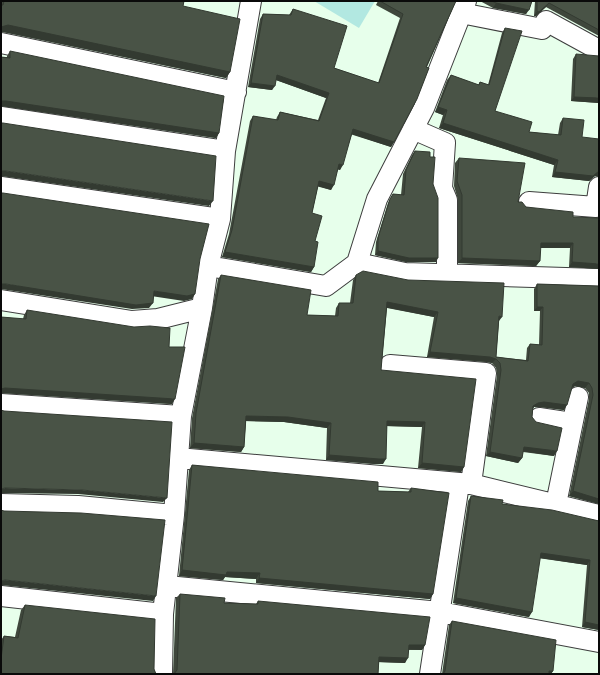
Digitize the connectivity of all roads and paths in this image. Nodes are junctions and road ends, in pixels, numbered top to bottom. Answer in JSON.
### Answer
{"nodes":[{"id":1,"x":251,"y":1,"type":"edge"},
{"id":2,"x":463,"y":7,"type":"edge"},
{"id":3,"x":1,"y":43,"type":"edge"},
{"id":4,"x":599,"y":50,"type":"edge"},
{"id":5,"x":236,"y":92,"type":"junction"},
{"id":6,"x":1,"y":117,"type":"edge"},
{"id":7,"x":413,"y":129,"type":"junction"},
{"id":8,"x":225,"y":151,"type":"junction"},
{"id":9,"x":1,"y":187,"type":"edge"},
{"id":10,"x":599,"y":187,"type":"edge"},
{"id":11,"x":529,"y":202,"type":"dead end"},
{"id":12,"x":598,"y":207,"type":"edge"},
{"id":13,"x":220,"y":219,"type":"junction"},
{"id":14,"x":357,"y":263,"type":"junction"},
{"id":15,"x":208,"y":266,"type":"junction"},
{"id":16,"x":447,"y":274,"type":"junction"},
{"id":17,"x":599,"y":279,"type":"edge"},
{"id":18,"x":1,"y":300,"type":"edge"},
{"id":19,"x":202,"y":308,"type":"junction"},
{"id":20,"x":390,"y":364,"type":"dead end"},
{"id":21,"x":578,"y":397,"type":"dead end"},
{"id":22,"x":1,"y":404,"type":"edge"},
{"id":23,"x":181,"y":416,"type":"junction"},
{"id":24,"x":540,"y":418,"type":"dead end"},
{"id":25,"x":572,"y":423,"type":"junction"},
{"id":26,"x":178,"y":458,"type":"junction"},
{"id":27,"x":465,"y":484,"type":"junction"},
{"id":28,"x":1,"y":504,"type":"edge"},
{"id":29,"x":556,"y":504,"type":"junction"},
{"id":30,"x":174,"y":515,"type":"junction"},
{"id":31,"x":599,"y":515,"type":"edge"},
{"id":32,"x":167,"y":586,"type":"junction"},
{"id":33,"x":1,"y":596,"type":"edge"},
{"id":34,"x":440,"y":612,"type":"junction"},
{"id":35,"x":163,"y":614,"type":"junction"},
{"id":36,"x":599,"y":642,"type":"edge"},
{"id":37,"x":162,"y":674,"type":"edge"},
{"id":38,"x":430,"y":674,"type":"edge"}],
"edges":[{"from":1,"to":5,"type":"street"},
{"from":2,"to":4,"type":"street"},
{"from":2,"to":7,"type":"street"},
{"from":3,"to":5,"type":"street"},
{"from":5,"to":8,"type":"street"},
{"from":6,"to":8,"type":"street"},
{"from":7,"to":14,"type":"street"},
{"from":7,"to":16,"type":"street"},
{"from":8,"to":13,"type":"street"},
{"from":9,"to":13,"type":"street"},
{"from":10,"to":12,"type":"street"},
{"from":11,"to":12,"type":"street"},
{"from":13,"to":15,"type":"street"},
{"from":14,"to":15,"type":"street"},
{"from":14,"to":16,"type":"street"},
{"from":15,"to":19,"type":"street"},
{"from":16,"to":17,"type":"street"},
{"from":18,"to":19,"type":"street"},
{"from":19,"to":23,"type":"street"},
{"from":20,"to":27,"type":"street"},
{"from":21,"to":25,"type":"street"},
{"from":22,"to":23,"type":"street"},
{"from":23,"to":26,"type":"street"},
{"from":24,"to":25,"type":"street"},
{"from":25,"to":29,"type":"street"},
{"from":26,"to":27,"type":"street"},
{"from":26,"to":30,"type":"street"},
{"from":27,"to":29,"type":"street"},
{"from":27,"to":34,"type":"street"},
{"from":28,"to":30,"type":"street"},
{"from":29,"to":31,"type":"street"},
{"from":30,"to":32,"type":"street"},
{"from":32,"to":34,"type":"street"},
{"from":32,"to":35,"type":"street"},
{"from":33,"to":35,"type":"street"},
{"from":34,"to":36,"type":"street"},
{"from":34,"to":38,"type":"street"},
{"from":35,"to":37,"type":"street"}]}
